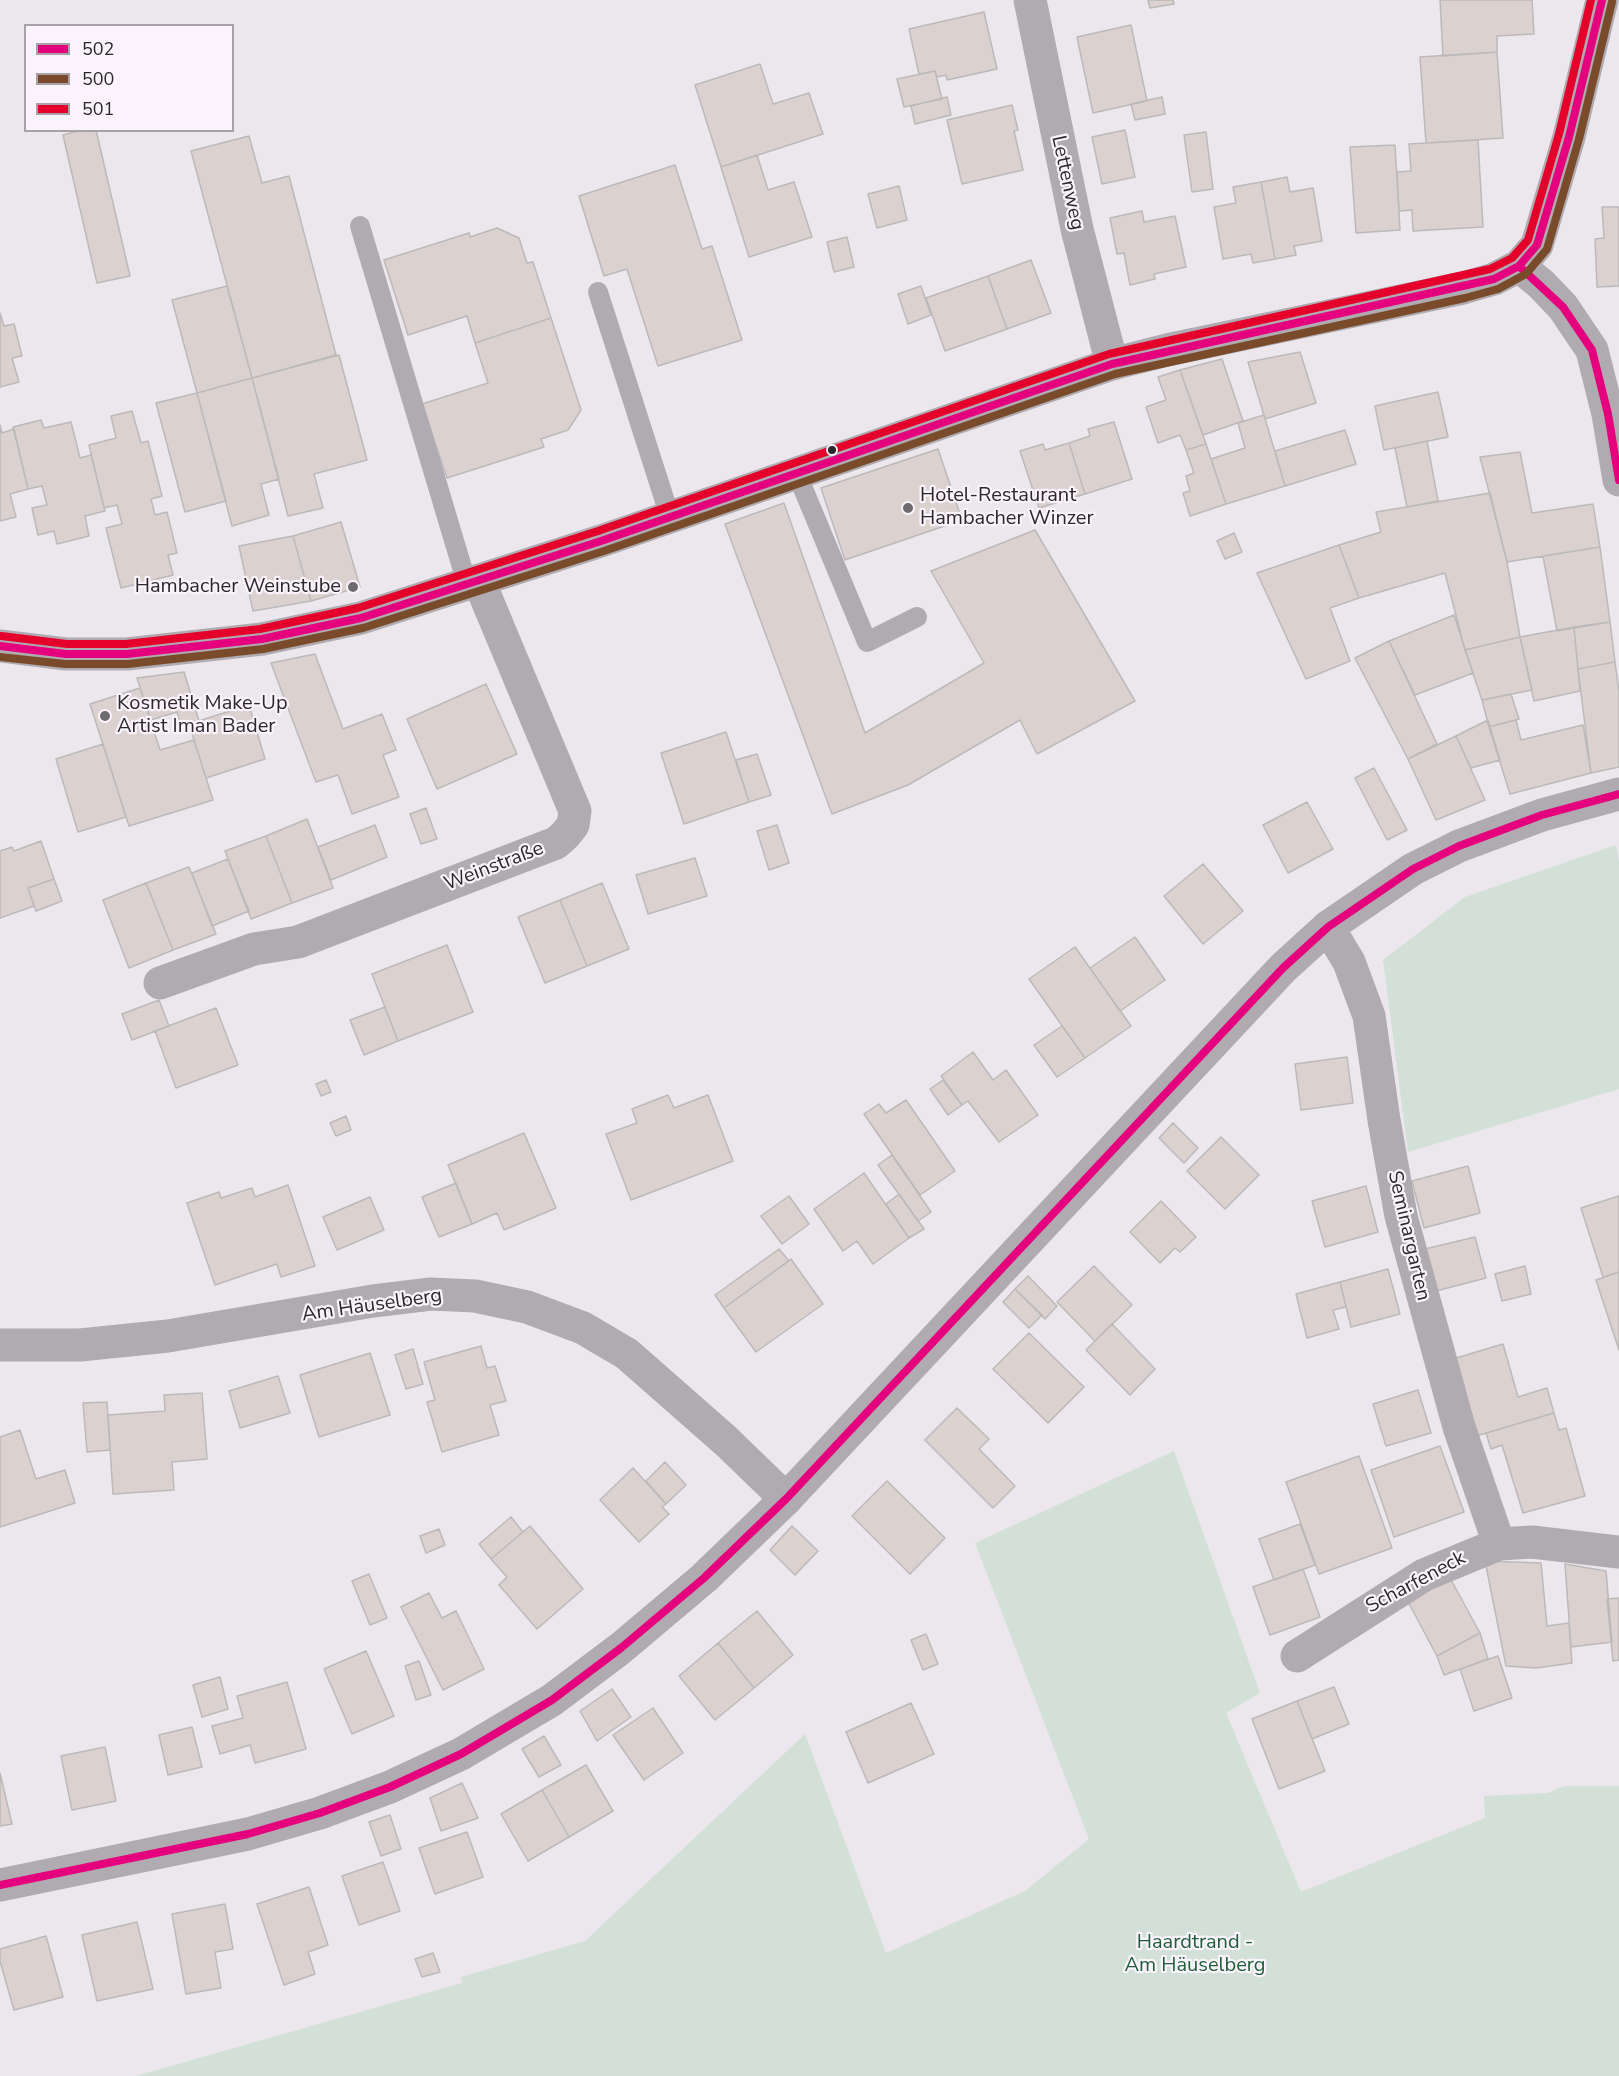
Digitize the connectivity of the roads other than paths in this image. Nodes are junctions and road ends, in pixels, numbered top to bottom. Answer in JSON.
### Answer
{"nodes":[{"id":1,"x":1030,"y":0,"type":"edge"},
{"id":2,"x":1602,"y":0,"type":"edge"},
{"id":3,"x":360,"y":226,"type":"dead end"},
{"id":4,"x":1519,"y":266,"type":"junction"},
{"id":5,"x":598,"y":292,"type":"dead end"},
{"id":6,"x":1112,"y":364,"type":"junction"},
{"id":7,"x":797,"y":474,"type":"junction"},
{"id":8,"x":1619,"y":480,"type":"edge"},
{"id":9,"x":670,"y":517,"type":"junction"},
{"id":10,"x":473,"y":583,"type":"junction"},
{"id":11,"x":917,"y":617,"type":"dead end"},
{"id":12,"x":0,"y":646,"type":"edge"},
{"id":13,"x":1619,"y":794,"type":"edge"},
{"id":14,"x":1328,"y":927,"type":"junction"},
{"id":15,"x":160,"y":983,"type":"dead end"},
{"id":16,"x":0,"y":1345,"type":"edge"},
{"id":17,"x":786,"y":1499,"type":"junction"},
{"id":18,"x":1499,"y":1544,"type":"junction"},
{"id":19,"x":1619,"y":1552,"type":"edge"},
{"id":20,"x":1297,"y":1656,"type":"dead end"},
{"id":21,"x":0,"y":1885,"type":"edge"}],
"edges":[{"from":1,"to":6,"type":"street","name":"Lettenweg"},
{"from":2,"to":4,"type":"street"},
{"from":3,"to":10,"type":"lane"},
{"from":4,"to":6,"type":"street"},
{"from":4,"to":8,"type":"street"},
{"from":5,"to":9,"type":"lane"},
{"from":6,"to":7,"type":"street"},
{"from":7,"to":9,"type":"street"},
{"from":7,"to":11,"type":"lane"},
{"from":9,"to":10,"type":"street"},
{"from":10,"to":12,"type":"street"},
{"from":10,"to":15,"type":"street","name":"Weinstraße"},
{"from":13,"to":14,"type":"street"},
{"from":14,"to":17,"type":"street"},
{"from":14,"to":18,"type":"street","name":"Seminargarten"},
{"from":16,"to":17,"type":"street","name":"Am Häuselberg"},
{"from":17,"to":21,"type":"street"},
{"from":18,"to":19,"type":"street","name":"Scharfeneck"},
{"from":18,"to":20,"type":"street","name":"Scharfeneck"}]}
